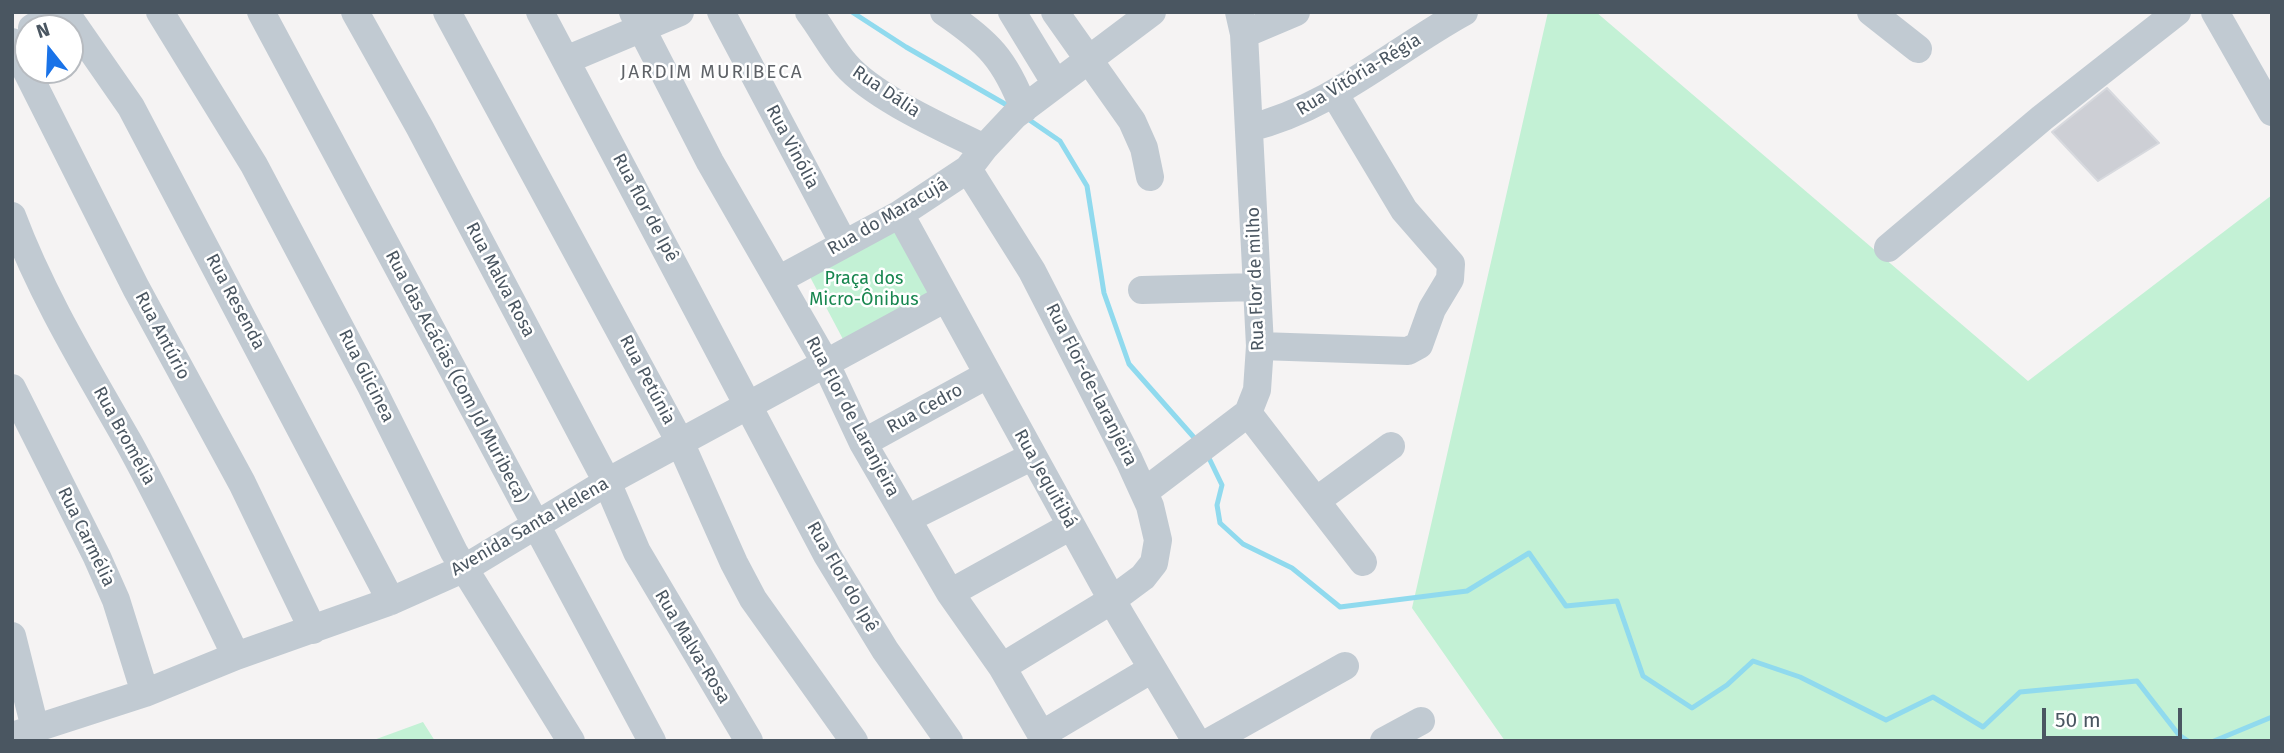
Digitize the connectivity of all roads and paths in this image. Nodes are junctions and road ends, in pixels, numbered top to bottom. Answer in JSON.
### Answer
{"nodes":[{"id":1,"x":65,"y":12,"type":"edge"},
{"id":2,"x":160,"y":12,"type":"edge"},
{"id":3,"x":261,"y":12,"type":"edge"},
{"id":4,"x":355,"y":12,"type":"edge"},
{"id":5,"x":447,"y":12,"type":"edge"},
{"id":6,"x":540,"y":12,"type":"edge"},
{"id":7,"x":680,"y":12,"type":"edge"},
{"id":8,"x":721,"y":12,"type":"edge"},
{"id":9,"x":809,"y":12,"type":"edge"},
{"id":10,"x":944,"y":12,"type":"edge"},
{"id":11,"x":1012,"y":12,"type":"edge"},
{"id":12,"x":1055,"y":12,"type":"edge"},
{"id":13,"x":1296,"y":12,"type":"edge"},
{"id":14,"x":1871,"y":12,"type":"edge"},
{"id":15,"x":2177,"y":12,"type":"edge"},
{"id":16,"x":1148,"y":13,"type":"edge"},
{"id":17,"x":2216,"y":13,"type":"edge"},
{"id":18,"x":1445,"y":17,"type":"edge"},
{"id":19,"x":637,"y":20,"type":"edge"},
{"id":20,"x":1242,"y":23,"type":"edge"},
{"id":21,"x":12,"y":41,"type":"edge"},
{"id":22,"x":1918,"y":49,"type":"dead end"},
{"id":23,"x":566,"y":60,"type":"junction"},
{"id":24,"x":1088,"y":60,"type":"junction"},
{"id":25,"x":1056,"y":84,"type":"junction"},
{"id":26,"x":1334,"y":93,"type":"junction"},
{"id":27,"x":1020,"y":112,"type":"junction"},
{"id":28,"x":2272,"y":112,"type":"edge"},
{"id":29,"x":1249,"y":128,"type":"junction"},
{"id":30,"x":976,"y":158,"type":"junction"},
{"id":31,"x":1150,"y":177,"type":"dead end"},
{"id":32,"x":900,"y":214,"type":"junction"},
{"id":33,"x":12,"y":216,"type":"edge"},
{"id":34,"x":844,"y":244,"type":"junction"},
{"id":35,"x":1888,"y":248,"type":"dead end"},
{"id":36,"x":778,"y":280,"type":"junction"},
{"id":37,"x":1256,"y":287,"type":"junction"},
{"id":38,"x":1142,"y":290,"type":"dead end"},
{"id":39,"x":946,"y":298,"type":"junction"},
{"id":40,"x":1260,"y":346,"type":"junction"},
{"id":41,"x":825,"y":362,"type":"junction"},
{"id":42,"x":987,"y":375,"type":"junction"},
{"id":43,"x":12,"y":388,"type":"edge"},
{"id":44,"x":749,"y":404,"type":"junction"},
{"id":45,"x":1248,"y":414,"type":"junction"},
{"id":46,"x":680,"y":442,"type":"junction"},
{"id":47,"x":863,"y":443,"type":"junction"},
{"id":48,"x":1391,"y":446,"type":"dead end"},
{"id":49,"x":1032,"y":456,"type":"junction"},
{"id":50,"x":607,"y":482,"type":"junction"},
{"id":51,"x":1144,"y":492,"type":"junction"},
{"id":52,"x":1316,"y":502,"type":"junction"},
{"id":53,"x":907,"y":519,"type":"junction"},
{"id":54,"x":536,"y":525,"type":"junction"},
{"id":55,"x":1071,"y":526,"type":"junction"},
{"id":56,"x":637,"y":552,"type":"joint"},
{"id":57,"x":1363,"y":562,"type":"dead end"},
{"id":58,"x":465,"y":568,"type":"junction"},
{"id":59,"x":950,"y":593,"type":"junction"},
{"id":60,"x":1112,"y":600,"type":"junction"},
{"id":61,"x":391,"y":601,"type":"junction"},
{"id":62,"x":313,"y":630,"type":"junction"},
{"id":63,"x":12,"y":636,"type":"edge"},
{"id":64,"x":236,"y":656,"type":"junction"},
{"id":65,"x":1345,"y":666,"type":"dead end"},
{"id":66,"x":1002,"y":667,"type":"junction"},
{"id":67,"x":1152,"y":669,"type":"junction"},
{"id":68,"x":145,"y":693,"type":"junction"},
{"id":69,"x":1421,"y":721,"type":"dead end"},
{"id":70,"x":24,"y":732,"type":"edge"},
{"id":71,"x":1043,"y":738,"type":"edge"},
{"id":72,"x":571,"y":741,"type":"edge"},
{"id":73,"x":652,"y":741,"type":"edge"},
{"id":74,"x":749,"y":741,"type":"edge"},
{"id":75,"x":854,"y":741,"type":"edge"},
{"id":76,"x":949,"y":741,"type":"edge"},
{"id":77,"x":1196,"y":741,"type":"edge"},
{"id":78,"x":1211,"y":741,"type":"edge"},
{"id":79,"x":1384,"y":741,"type":"edge"}],
"edges":[{"from":1,"to":61,"type":"street","name":"Rua Resenda"},
{"from":2,"to":58,"type":"street","name":"Rua Glicinea"},
{"from":3,"to":54,"type":"street","name":"Rua das Acácias (Com Jd Muribeca)"},
{"from":4,"to":50,"type":"street","name":"Rua Malva Rosa"},
{"from":5,"to":46,"type":"street","name":"Rua Petúnia"},
{"from":6,"to":23,"type":"street","name":"Rua flor de Ipê"},
{"from":7,"to":19,"type":"street"},
{"from":8,"to":34,"type":"street","name":"Rua Vinólia"},
{"from":9,"to":30,"type":"street","name":"Rua Dália"},
{"from":10,"to":27,"type":"street"},
{"from":11,"to":25,"type":"street"},
{"from":12,"to":24,"type":"street"},
{"from":13,"to":20,"type":"street"},
{"from":14,"to":22,"type":"street"},
{"from":15,"to":35,"type":"street"},
{"from":16,"to":24,"type":"street","name":"Rua do Maracujá"},
{"from":17,"to":28,"type":"street"},
{"from":18,"to":26,"type":"street","name":"Rua Vitória-Régia"},
{"from":19,"to":23,"type":"street"},
{"from":19,"to":36,"type":"street","name":"Rua Flor de Laranjeira"},
{"from":20,"to":29,"type":"street","name":"Rua Flor de milho"},
{"from":21,"to":62,"type":"street","name":"Rua Antúrio"},
{"from":23,"to":44,"type":"street","name":"Rua flor de Ipê"},
{"from":24,"to":25,"type":"street","name":"Rua do Maracujá"},
{"from":24,"to":31,"type":"street"},
{"from":25,"to":27,"type":"street","name":"Rua do Maracujá"},
{"from":26,"to":29,"type":"street","name":"Rua Vitória-Régia"},
{"from":26,"to":40,"type":"street"},
{"from":27,"to":30,"type":"street","name":"Rua do Maracujá"},
{"from":29,"to":37,"type":"street","name":"Rua Flor de milho"},
{"from":30,"to":32,"type":"street","name":"Rua do Maracujá"},
{"from":30,"to":51,"type":"street","name":"Rua Flor-de-laranjeira"},
{"from":32,"to":34,"type":"street","name":"Rua do Maracujá"},
{"from":32,"to":39,"type":"street","name":"Rua Jequitibá"},
{"from":33,"to":64,"type":"street","name":"Rua Bromélia"},
{"from":34,"to":36,"type":"street","name":"Rua do Maracujá"},
{"from":36,"to":41,"type":"street","name":"Rua Flor de Laranjeira"},
{"from":37,"to":38,"type":"street","name":"Rua Flor de milho"},
{"from":37,"to":40,"type":"street","name":"Rua Flor de milho"},
{"from":39,"to":41,"type":"street","name":"Avenida Santa Helena"},
{"from":39,"to":42,"type":"street","name":"Rua Jequitibá"},
{"from":40,"to":45,"type":"street","name":"Rua Flor de milho"},
{"from":41,"to":44,"type":"street","name":"Avenida Santa Helena"},
{"from":41,"to":47,"type":"street","name":"Rua Flor de Laranjeira"},
{"from":42,"to":47,"type":"street","name":"Rua Cedro"},
{"from":42,"to":49,"type":"street","name":"Rua Jequitibá"},
{"from":43,"to":68,"type":"street","name":"Rua Carmélia"},
{"from":44,"to":46,"type":"street","name":"Avenida Santa Helena"},
{"from":44,"to":76,"type":"street","name":"Rua Flor do Ipê"},
{"from":45,"to":51,"type":"street"},
{"from":45,"to":52,"type":"street"},
{"from":46,"to":50,"type":"street","name":"Avenida Santa Helena"},
{"from":46,"to":75,"type":"street","name":"Rua Petúnia"},
{"from":47,"to":53,"type":"street","name":"Rua Flor de Laranjeira"},
{"from":48,"to":52,"type":"street"},
{"from":49,"to":53,"type":"street"},
{"from":49,"to":55,"type":"street","name":"Rua Jequitibá"},
{"from":50,"to":54,"type":"street","name":"Avenida Santa Helena"},
{"from":50,"to":56,"type":"street","name":"Rua Malva Rosa"},
{"from":51,"to":60,"type":"street","name":"Rua Flor-de-laranjeira"},
{"from":52,"to":57,"type":"street"},
{"from":53,"to":59,"type":"street","name":"Rua Flor de Laranjeira"},
{"from":54,"to":58,"type":"street","name":"Avenida Santa Helena"},
{"from":54,"to":73,"type":"street","name":"Rua das Acácias (Com Jd Muribeca)"},
{"from":55,"to":59,"type":"street"},
{"from":55,"to":60,"type":"street","name":"Rua Jequitibá"},
{"from":56,"to":74,"type":"street","name":"Rua Malva-Rosa"},
{"from":58,"to":61,"type":"street","name":"Avenida Santa Helena"},
{"from":58,"to":72,"type":"street","name":"Rua Glicinea"},
{"from":59,"to":66,"type":"street","name":"Rua Flor de Laranjeira"},
{"from":60,"to":66,"type":"street","name":"Rua Flor-de-laranjeira"},
{"from":60,"to":67,"type":"street","name":"Rua Jequitibá"},
{"from":61,"to":62,"type":"street","name":"Avenida Santa Helena"},
{"from":62,"to":64,"type":"street","name":"Avenida Santa Helena"},
{"from":63,"to":70,"type":"street"},
{"from":64,"to":68,"type":"street","name":"Avenida Santa Helena"},
{"from":65,"to":78,"type":"street"},
{"from":66,"to":71,"type":"street","name":"Rua Flor de Laranjeira"},
{"from":67,"to":71,"type":"street"},
{"from":67,"to":77,"type":"street","name":"Rua Jequitibá"},
{"from":68,"to":70,"type":"street","name":"Avenida Santa Helena"},
{"from":69,"to":79,"type":"street"}]}
